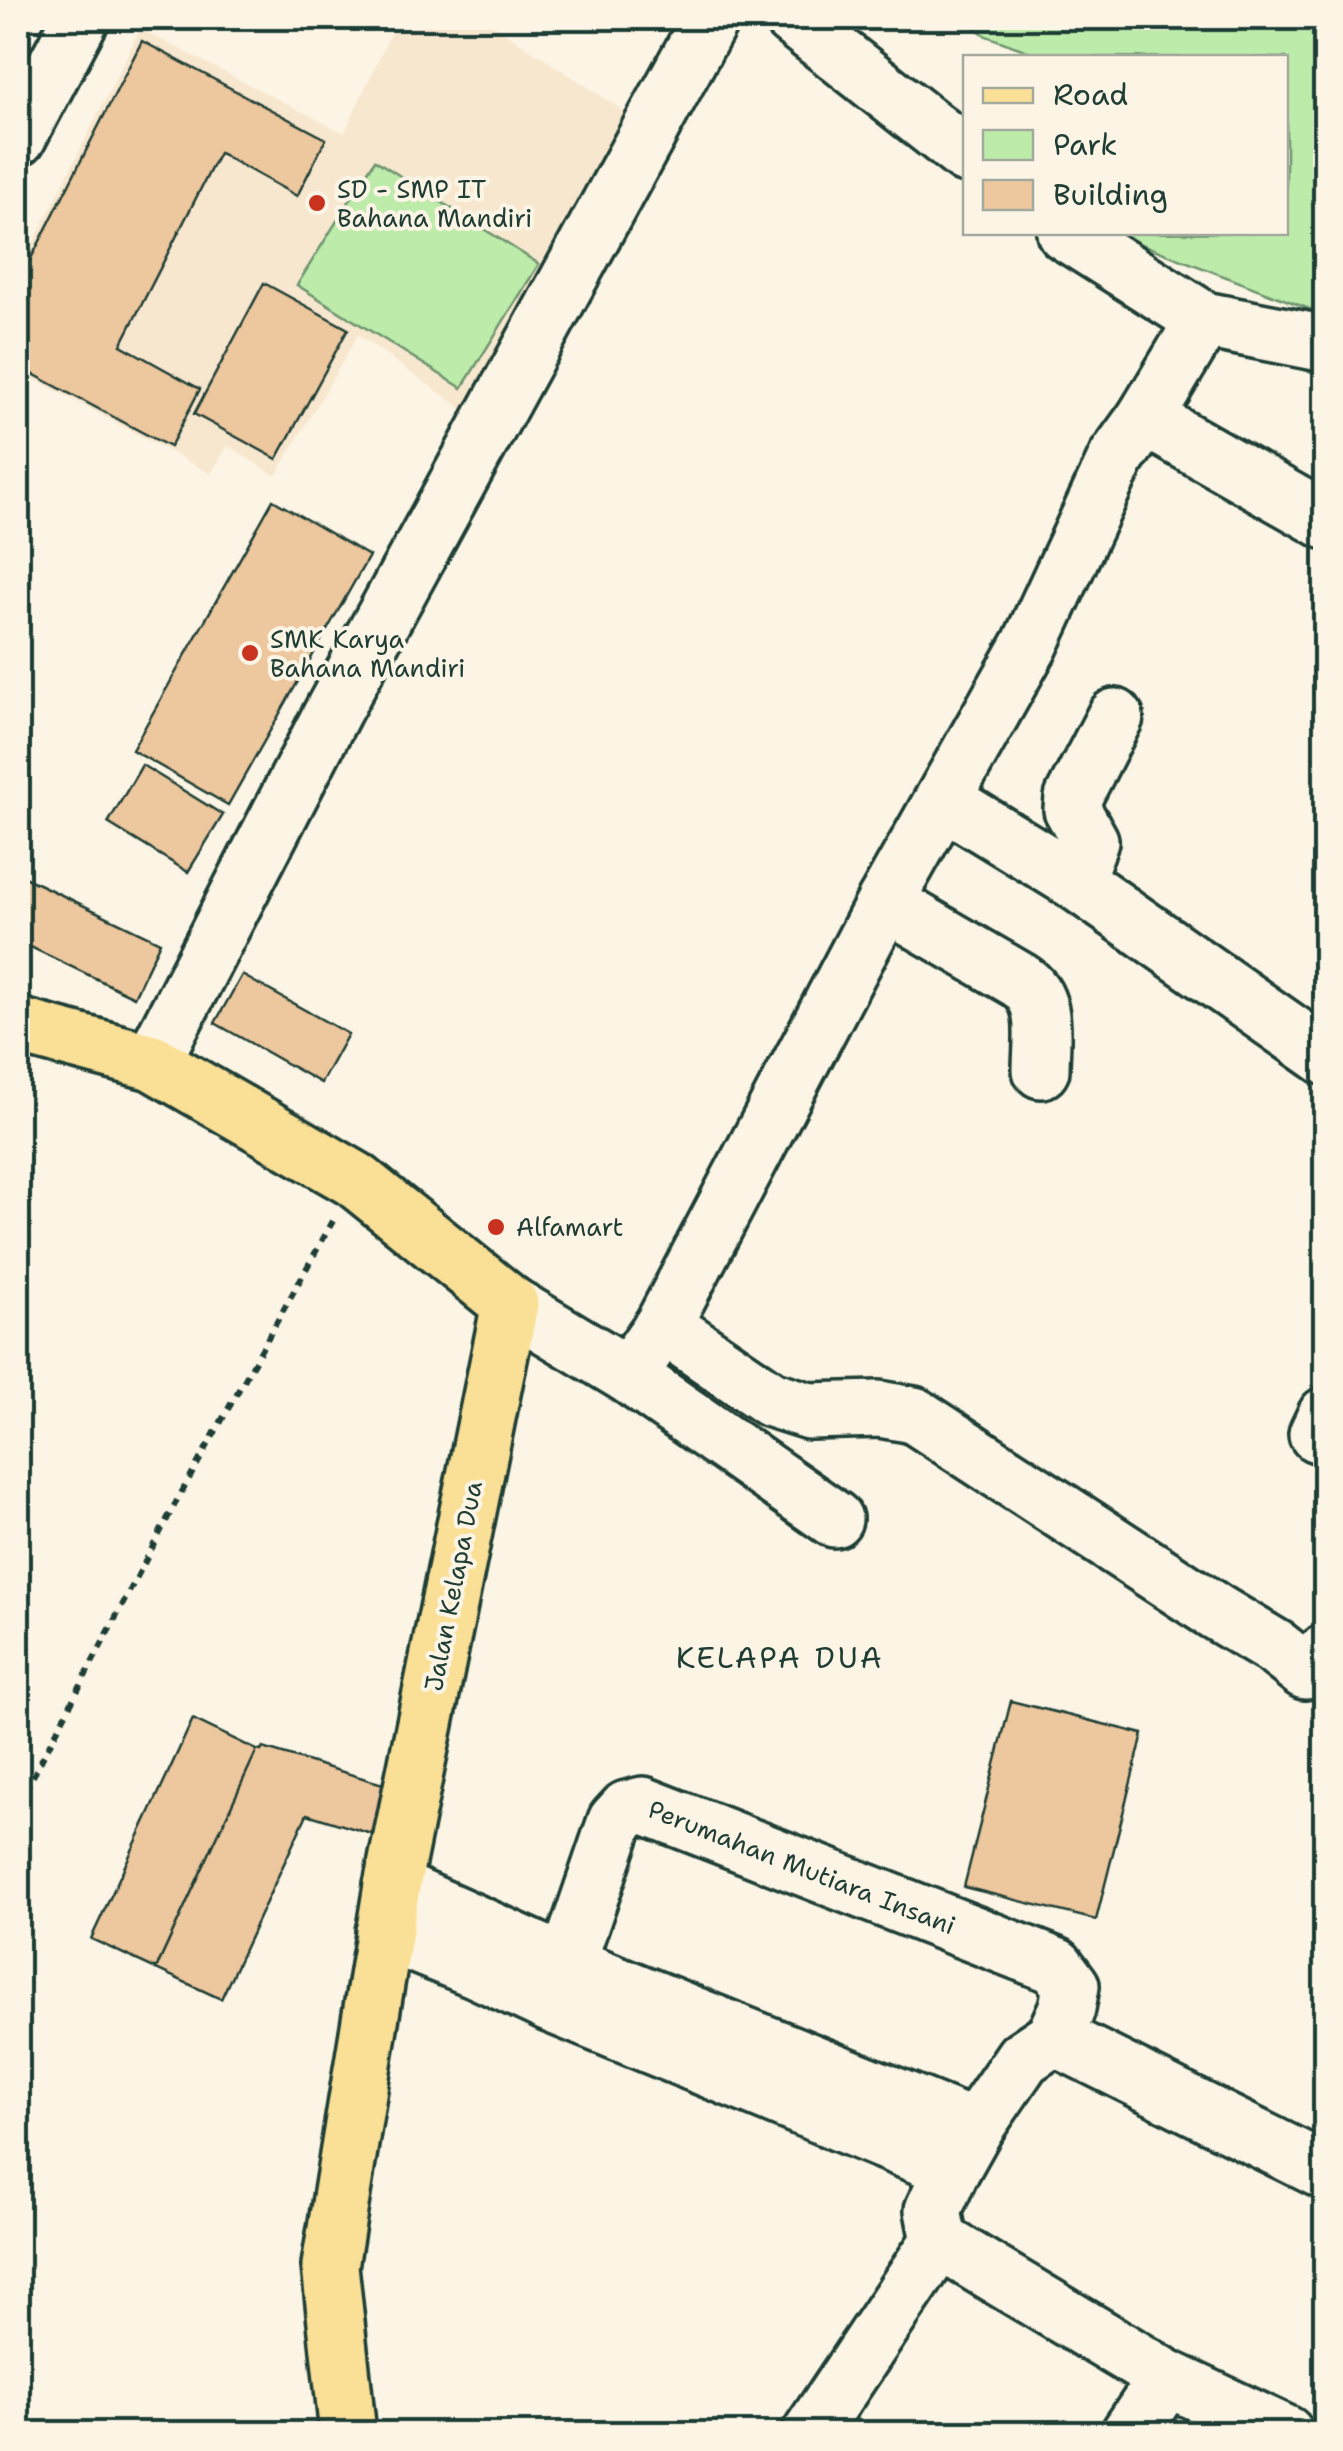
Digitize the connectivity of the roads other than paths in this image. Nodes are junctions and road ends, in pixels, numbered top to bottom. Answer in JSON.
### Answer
{"nodes":[{"id":1,"x":81,"y":18,"type":"edge"},
{"id":2,"x":711,"y":18,"type":"edge"},
{"id":3,"x":792,"y":18,"type":"edge"},
{"id":4,"x":18,"y":137,"type":"edge"},
{"id":5,"x":963,"y":153,"type":"edge"},
{"id":6,"x":1070,"y":235,"type":"edge"},
{"id":7,"x":1204,"y":320,"type":"junction"},
{"id":8,"x":1326,"y":344,"type":"edge"},
{"id":9,"x":1146,"y":418,"type":"junction"},
{"id":10,"x":1326,"y":521,"type":"edge"},
{"id":11,"x":1116,"y":717,"type":"dead end"},
{"id":12,"x":943,"y":800,"type":"junction"},
{"id":13,"x":1075,"y":881,"type":"junction"},
{"id":14,"x":885,"y":902,"type":"junction"},
{"id":15,"x":18,"y":1026,"type":"edge"},
{"id":16,"x":1320,"y":1041,"type":"edge"},
{"id":17,"x":152,"y":1062,"type":"junction"},
{"id":18,"x":1041,"y":1070,"type":"dead end"},
{"id":19,"x":510,"y":1304,"type":"junction"},
{"id":20,"x":663,"y":1324,"type":"junction"},
{"id":21,"x":628,"y":1375,"type":"junction"},
{"id":22,"x":834,"y":1520,"type":"dead end"},
{"id":23,"x":1308,"y":1665,"type":"edge"},
{"id":24,"x":388,"y":1909,"type":"junction"},
{"id":25,"x":558,"y":1984,"type":"junction"},
{"id":26,"x":1054,"y":2037,"type":"junction"},
{"id":27,"x":964,"y":2149,"type":"junction"},
{"id":28,"x":1326,"y":2172,"type":"edge"},
{"id":29,"x":938,"y":2241,"type":"junction"},
{"id":30,"x":1167,"y":2378,"type":"junction"},
{"id":31,"x":357,"y":2426,"type":"edge"},
{"id":32,"x":810,"y":2434,"type":"edge"},
{"id":33,"x":1130,"y":2434,"type":"edge"},
{"id":34,"x":1286,"y":2434,"type":"edge"}],
"edges":[{"from":1,"to":4,"type":"street"},
{"from":2,"to":17,"type":"street"},
{"from":3,"to":5,"type":"street"},
{"from":6,"to":7,"type":"street"},
{"from":7,"to":8,"type":"street"},
{"from":7,"to":9,"type":"street"},
{"from":9,"to":10,"type":"street"},
{"from":9,"to":12,"type":"street"},
{"from":11,"to":13,"type":"street"},
{"from":12,"to":13,"type":"street"},
{"from":12,"to":14,"type":"street"},
{"from":13,"to":16,"type":"street"},
{"from":14,"to":18,"type":"street"},
{"from":14,"to":20,"type":"street"},
{"from":15,"to":17,"type":"main road"},
{"from":17,"to":19,"type":"main road"},
{"from":19,"to":21,"type":"street"},
{"from":19,"to":24,"type":"main road","name":"Jalan Kelapa Dua"},
{"from":20,"to":21,"type":"street"},
{"from":20,"to":23,"type":"street"},
{"from":21,"to":22,"type":"street"},
{"from":24,"to":25,"type":"street"},
{"from":24,"to":31,"type":"main road","name":"Jalan Kelapa Dua"},
{"from":25,"to":26,"type":"street","name":"Perumahan Mutiara Insani"},
{"from":25,"to":27,"type":"street"},
{"from":26,"to":27,"type":"street"},
{"from":26,"to":28,"type":"street"},
{"from":27,"to":29,"type":"street"},
{"from":29,"to":30,"type":"street"},
{"from":29,"to":32,"type":"street"},
{"from":30,"to":33,"type":"street"},
{"from":30,"to":34,"type":"street"}]}
